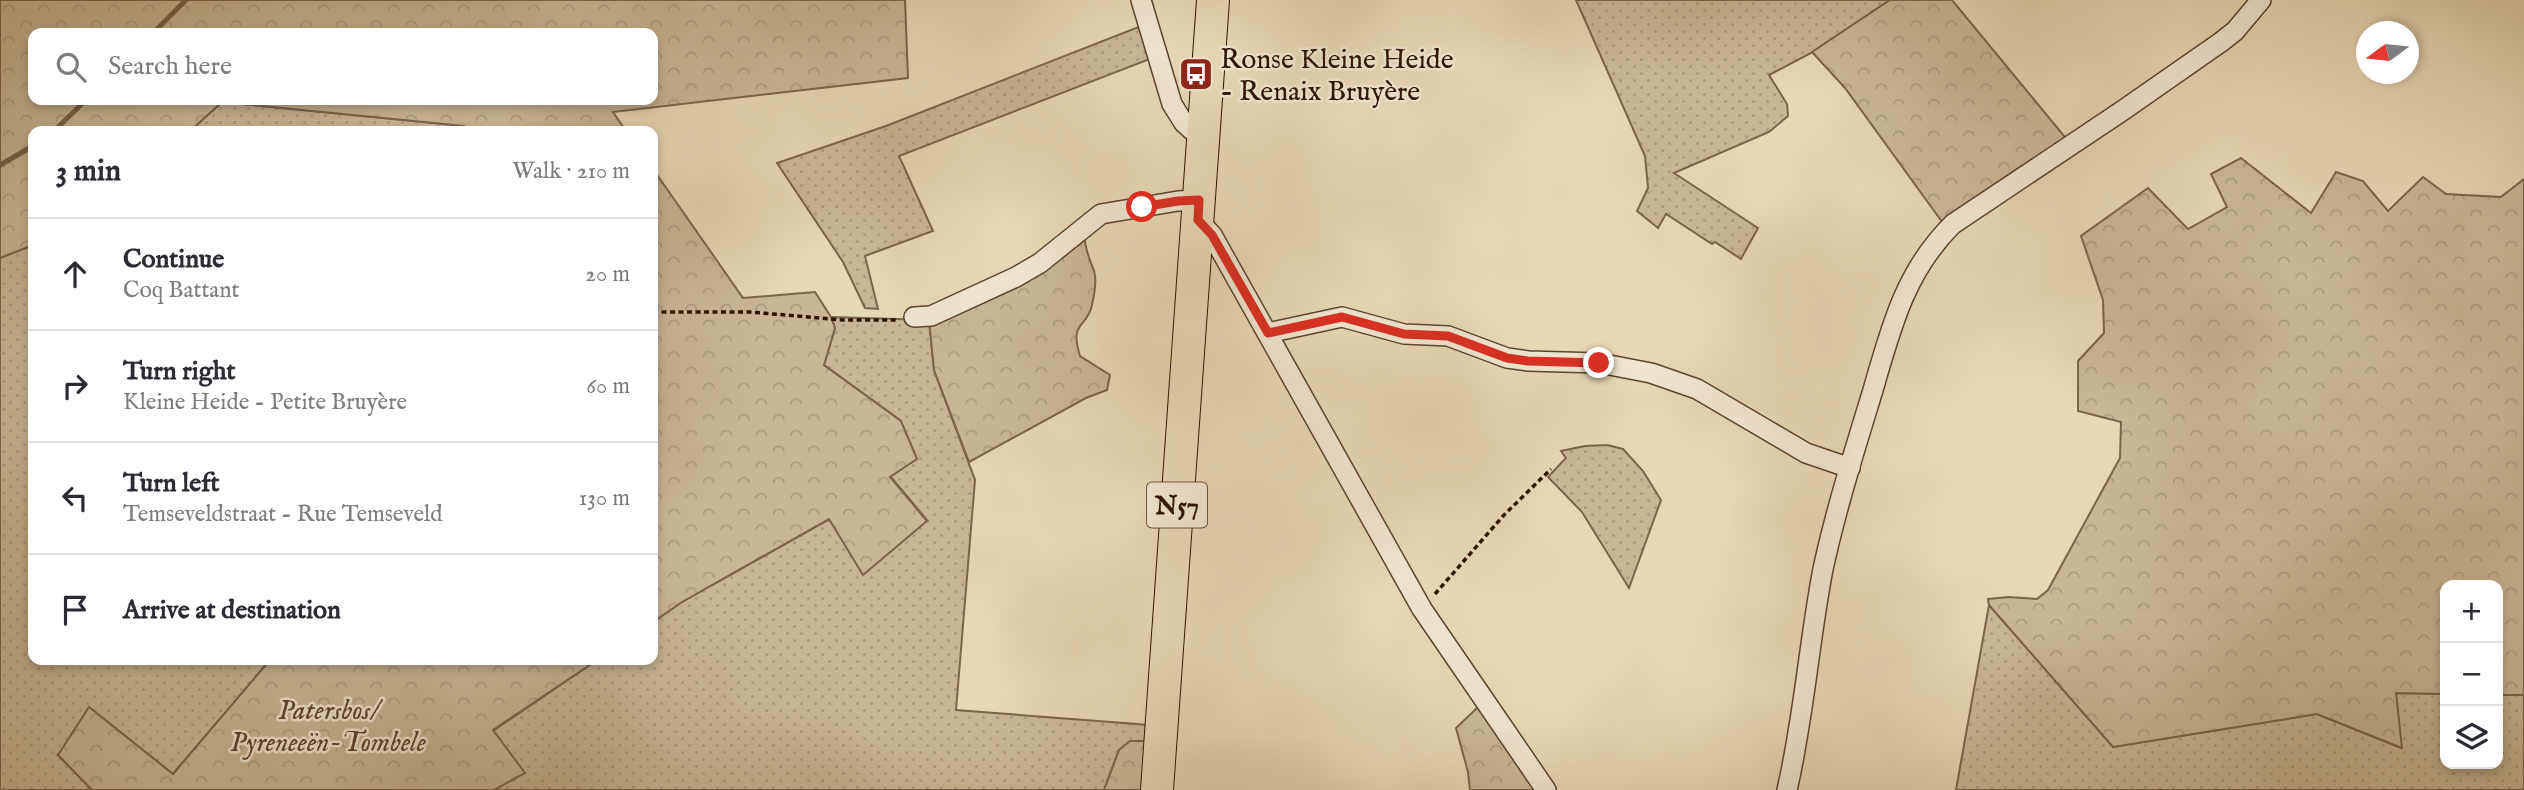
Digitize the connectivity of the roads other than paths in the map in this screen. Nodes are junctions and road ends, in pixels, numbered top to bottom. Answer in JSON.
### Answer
{"nodes":[{"id":1,"x":1141,"y":0,"type":"edge"},
{"id":2,"x":1213,"y":0,"type":"edge"},
{"id":3,"x":2262,"y":0,"type":"edge"},
{"id":4,"x":1203,"y":140,"type":"junction"},
{"id":5,"x":1198,"y":210,"type":"junction"},
{"id":6,"x":914,"y":317,"type":"road end"},
{"id":7,"x":1268,"y":333,"type":"junction"},
{"id":8,"x":1850,"y":468,"type":"junction"},
{"id":9,"x":1157,"y":790,"type":"edge"},
{"id":10,"x":1546,"y":790,"type":"edge"},
{"id":11,"x":1787,"y":790,"type":"edge"}],
"edges":[{"from":1,"to":4,"type":"street"},
{"from":2,"to":4,"type":"main road","number":"N57"},
{"from":3,"to":8,"type":"street"},
{"from":4,"to":5,"type":"main road","number":"N57"},
{"from":5,"to":6,"type":"street"},
{"from":5,"to":7,"type":"street"},
{"from":5,"to":9,"type":"main road","number":"N57"},
{"from":7,"to":8,"type":"street"},
{"from":7,"to":10,"type":"street"},
{"from":8,"to":11,"type":"street"}]}
